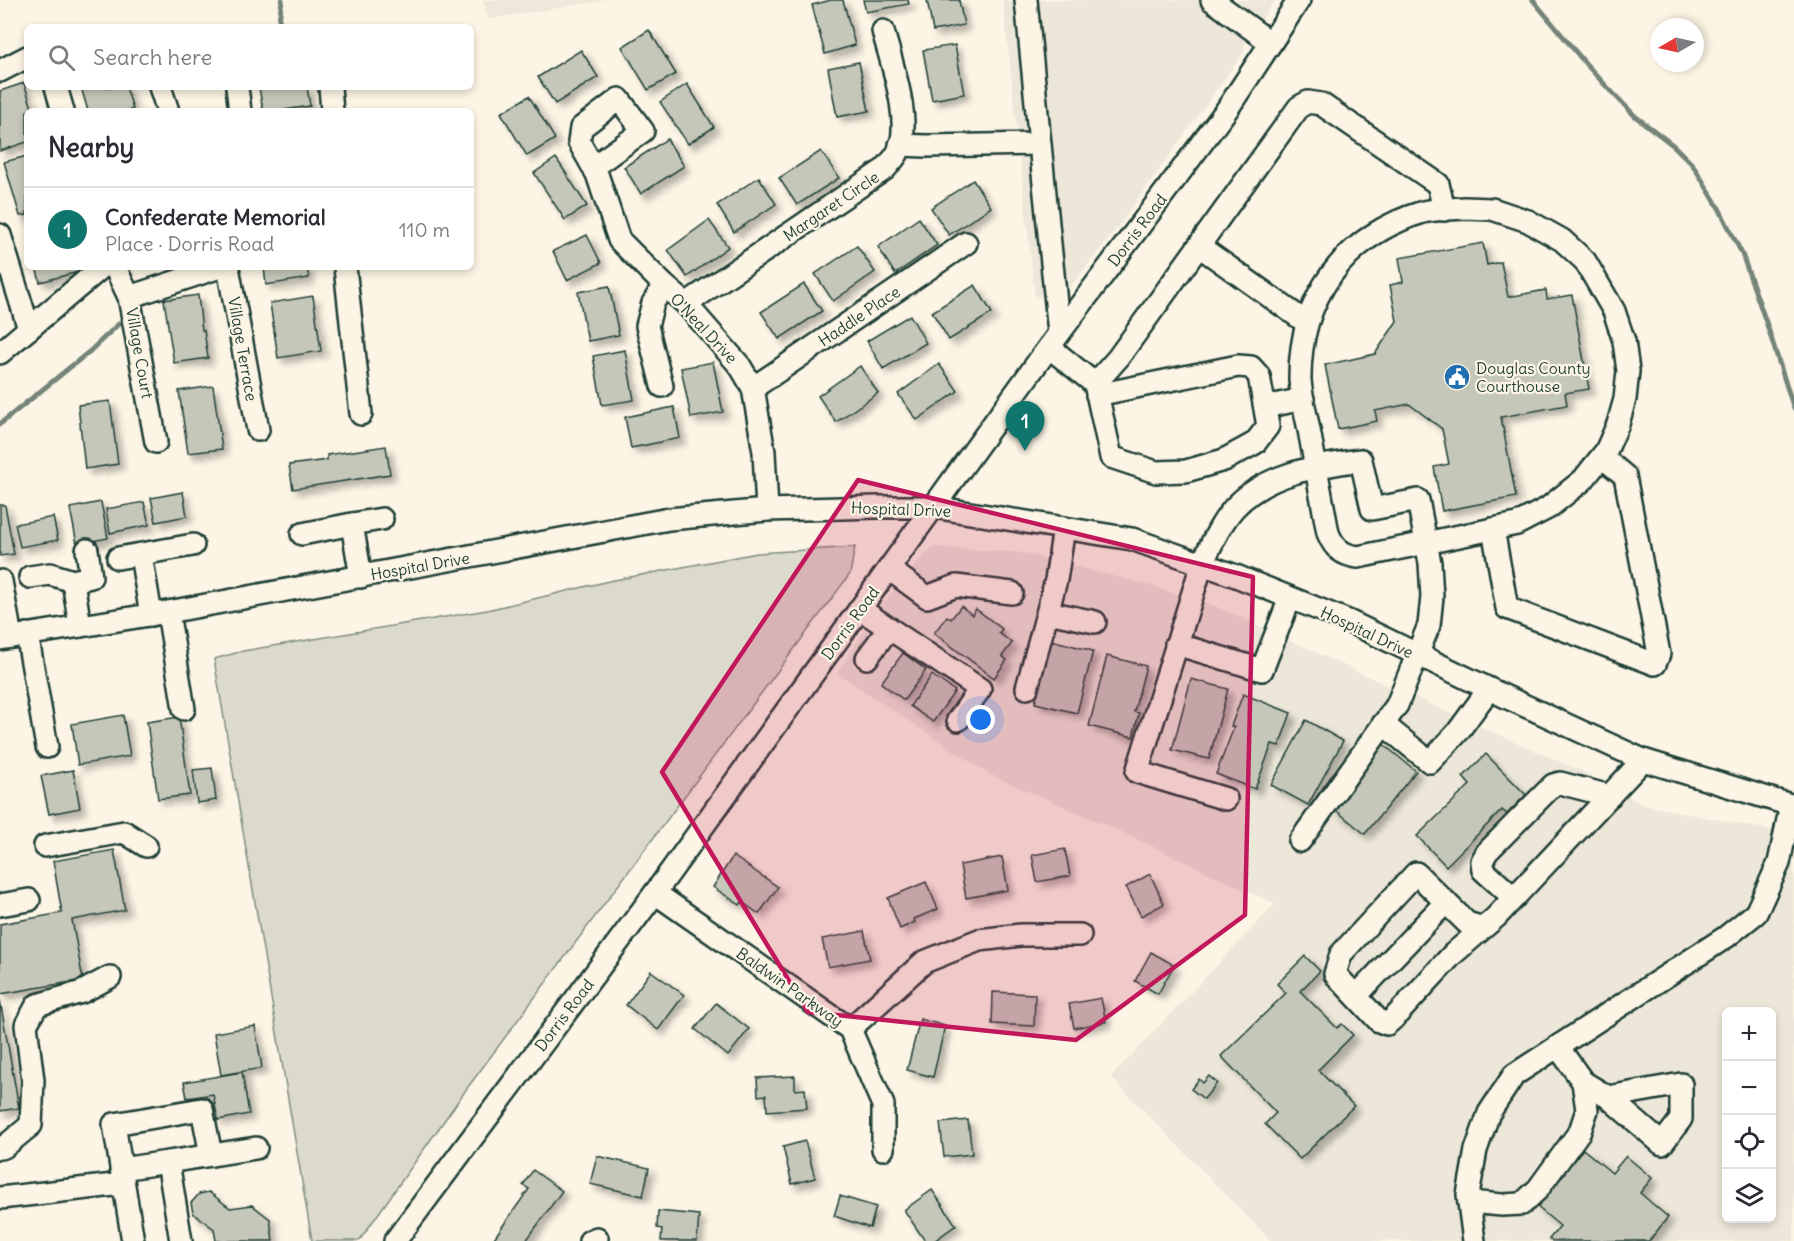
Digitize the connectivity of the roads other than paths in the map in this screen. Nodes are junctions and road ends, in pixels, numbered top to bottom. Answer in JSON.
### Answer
{"nodes":[{"id":1,"x":1026,"y":0,"type":"edge"},
{"id":2,"x":1212,"y":0,"type":"edge"},
{"id":3,"x":1299,"y":0,"type":"edge"},
{"id":4,"x":883,"y":31,"type":"dead end"},
{"id":5,"x":1271,"y":43,"type":"junction"},
{"id":6,"x":24,"y":58,"type":"edge"},
{"id":7,"x":0,"y":70,"type":"edge"},
{"id":8,"x":57,"y":90,"type":"edge"},
{"id":9,"x":161,"y":90,"type":"edge"},
{"id":10,"x":237,"y":90,"type":"edge"},
{"id":11,"x":330,"y":90,"type":"edge"},
{"id":12,"x":62,"y":108,"type":"edge"},
{"id":13,"x":167,"y":108,"type":"edge"},
{"id":14,"x":240,"y":108,"type":"edge"},
{"id":15,"x":332,"y":108,"type":"edge"},
{"id":16,"x":1040,"y":144,"type":"junction"},
{"id":17,"x":900,"y":145,"type":"junction"},
{"id":18,"x":593,"y":167,"type":"dead end"},
{"id":19,"x":1444,"y":210,"type":"junction"},
{"id":20,"x":0,"y":235,"type":"edge"},
{"id":21,"x":966,"y":243,"type":"dead end"},
{"id":22,"x":1199,"y":246,"type":"junction"},
{"id":23,"x":98,"y":270,"type":"edge"},
{"id":24,"x":116,"y":270,"type":"edge"},
{"id":25,"x":211,"y":270,"type":"edge"},
{"id":26,"x":229,"y":270,"type":"edge"},
{"id":27,"x":345,"y":270,"type":"edge"},
{"id":28,"x":664,"y":285,"type":"junction"},
{"id":29,"x":129,"y":297,"type":"junction"},
{"id":30,"x":686,"y":304,"type":"junction"},
{"id":31,"x":1307,"y":323,"type":"junction"},
{"id":32,"x":29,"y":329,"type":"junction"},
{"id":33,"x":1054,"y":340,"type":"junction"},
{"id":34,"x":0,"y":353,"type":"edge"},
{"id":35,"x":662,"y":386,"type":"dead end"},
{"id":36,"x":753,"y":388,"type":"junction"},
{"id":37,"x":1096,"y":389,"type":"junction"},
{"id":38,"x":1304,"y":399,"type":"junction"},
{"id":39,"x":1264,"y":407,"type":"junction"},
{"id":40,"x":361,"y":414,"type":"dead end"},
{"id":41,"x":258,"y":430,"type":"dead end"},
{"id":42,"x":156,"y":442,"type":"dead end"},
{"id":43,"x":1602,"y":457,"type":"junction"},
{"id":44,"x":1316,"y":467,"type":"junction"},
{"id":45,"x":933,"y":507,"type":"junction"},
{"id":46,"x":767,"y":510,"type":"junction"},
{"id":47,"x":382,"y":519,"type":"dead end"},
{"id":48,"x":352,"y":524,"type":"junction"},
{"id":49,"x":1064,"y":528,"type":"junction"},
{"id":50,"x":1493,"y":529,"type":"junction"},
{"id":51,"x":302,"y":534,"type":"dead end"},
{"id":52,"x":1427,"y":544,"type":"junction"},
{"id":53,"x":193,"y":545,"type":"dead end"},
{"id":54,"x":87,"y":550,"type":"dead end"},
{"id":55,"x":141,"y":555,"type":"junction"},
{"id":56,"x":118,"y":558,"type":"dead end"},
{"id":57,"x":1202,"y":564,"type":"junction"},
{"id":58,"x":889,"y":569,"type":"junction"},
{"id":59,"x":30,"y":577,"type":"dead end"},
{"id":60,"x":361,"y":577,"type":"junction"},
{"id":61,"x":73,"y":580,"type":"junction"},
{"id":62,"x":0,"y":582,"type":"edge"},
{"id":63,"x":1012,"y":593,"type":"dead end"},
{"id":64,"x":1290,"y":598,"type":"junction"},
{"id":65,"x":860,"y":609,"type":"junction"},
{"id":66,"x":1048,"y":612,"type":"junction"},
{"id":67,"x":160,"y":613,"type":"junction"},
{"id":68,"x":1095,"y":622,"type":"dead end"},
{"id":69,"x":80,"y":626,"type":"junction"},
{"id":70,"x":889,"y":628,"type":"junction"},
{"id":71,"x":12,"y":637,"type":"edge"},
{"id":72,"x":1176,"y":644,"type":"junction"},
{"id":73,"x":1417,"y":654,"type":"junction"},
{"id":74,"x":867,"y":658,"type":"dead end"},
{"id":75,"x":1027,"y":688,"type":"dead end"},
{"id":76,"x":1489,"y":689,"type":"junction"},
{"id":77,"x":184,"y":708,"type":"dead end"},
{"id":78,"x":958,"y":720,"type":"dead end"},
{"id":79,"x":1383,"y":724,"type":"junction"},
{"id":80,"x":46,"y":747,"type":"dead end"},
{"id":81,"x":1643,"y":760,"type":"junction"},
{"id":82,"x":1610,"y":796,"type":"junction"},
{"id":83,"x":1226,"y":799,"type":"dead end"},
{"id":84,"x":1792,"y":805,"type":"edge"},
{"id":85,"x":1300,"y":841,"type":"dead end"},
{"id":86,"x":655,"y":893,"type":"junction"},
{"id":87,"x":1514,"y":898,"type":"junction"},
{"id":88,"x":29,"y":900,"type":"dead end"},
{"id":89,"x":1446,"y":902,"type":"junction"},
{"id":90,"x":0,"y":905,"type":"edge"},
{"id":91,"x":1483,"y":928,"type":"junction"},
{"id":92,"x":1080,"y":935,"type":"dead end"},
{"id":93,"x":111,"y":977,"type":"dead end"},
{"id":94,"x":1356,"y":996,"type":"junction"},
{"id":95,"x":850,"y":1029,"type":"junction"},
{"id":96,"x":1558,"y":1047,"type":"junction"},
{"id":97,"x":1583,"y":1082,"type":"junction"},
{"id":98,"x":1608,"y":1097,"type":"dead end"},
{"id":99,"x":0,"y":1148,"type":"edge"},
{"id":100,"x":256,"y":1148,"type":"dead end"},
{"id":101,"x":883,"y":1149,"type":"dead end"},
{"id":102,"x":211,"y":1155,"type":"junction"},
{"id":103,"x":168,"y":1162,"type":"junction"},
{"id":104,"x":122,"y":1176,"type":"junction"},
{"id":105,"x":0,"y":1198,"type":"edge"},
{"id":106,"x":1469,"y":1202,"type":"junction"},
{"id":107,"x":133,"y":1241,"type":"edge"},
{"id":108,"x":181,"y":1241,"type":"edge"},
{"id":109,"x":395,"y":1241,"type":"edge"},
{"id":110,"x":1474,"y":1241,"type":"edge"}],
"edges":[{"from":1,"to":16,"type":"street"},
{"from":2,"to":5,"type":"street"},
{"from":3,"to":5,"type":"street","name":"Dorris Road"},
{"from":4,"to":17,"type":"street","name":"Margaret Circle"},
{"from":5,"to":33,"type":"street","name":"Dorris Road"},
{"from":6,"to":7,"type":"street"},
{"from":8,"to":12,"type":"street"},
{"from":9,"to":13,"type":"street"},
{"from":10,"to":14,"type":"street"},
{"from":11,"to":15,"type":"street"},
{"from":16,"to":17,"type":"street"},
{"from":16,"to":33,"type":"street"},
{"from":17,"to":30,"type":"street","name":"Margaret Circle"},
{"from":18,"to":28,"type":"street","name":"O'Neal Drive"},
{"from":19,"to":22,"type":"street"},
{"from":19,"to":31,"type":"street"},
{"from":19,"to":43,"type":"street"},
{"from":20,"to":32,"type":"street"},
{"from":21,"to":36,"type":"street","name":"Haddle Place"},
{"from":22,"to":31,"type":"street"},
{"from":22,"to":37,"type":"street"},
{"from":23,"to":32,"type":"street"},
{"from":24,"to":29,"type":"street","name":"Village Court"},
{"from":25,"to":29,"type":"street"},
{"from":26,"to":41,"type":"street","name":"Village Terrace"},
{"from":27,"to":40,"type":"street"},
{"from":28,"to":30,"type":"street","name":"O'Neal Drive"},
{"from":28,"to":35,"type":"street"},
{"from":29,"to":42,"type":"street","name":"Village Court"},
{"from":30,"to":36,"type":"street","name":"O'Neal Drive"},
{"from":31,"to":38,"type":"street"},
{"from":32,"to":34,"type":"street"},
{"from":33,"to":37,"type":"street"},
{"from":33,"to":45,"type":"street","name":"Dorris Road"},
{"from":36,"to":46,"type":"street","name":"O'Neal Drive"},
{"from":37,"to":39,"type":"street"},
{"from":37,"to":39,"type":"street"},
{"from":38,"to":39,"type":"street"},
{"from":38,"to":44,"type":"street"},
{"from":43,"to":50,"type":"street"},
{"from":43,"to":50,"type":"street"},
{"from":44,"to":52,"type":"street"},
{"from":44,"to":52,"type":"street"},
{"from":44,"to":57,"type":"street"},
{"from":45,"to":46,"type":"street","name":"Hospital Drive"},
{"from":45,"to":49,"type":"street","name":"Hospital Drive"},
{"from":45,"to":58,"type":"street","name":"Dorris Road"},
{"from":46,"to":60,"type":"street","name":"Hospital Drive"},
{"from":47,"to":48,"type":"street"},
{"from":48,"to":51,"type":"street"},
{"from":48,"to":60,"type":"street"},
{"from":49,"to":57,"type":"street","name":"Hospital Drive"},
{"from":49,"to":66,"type":"street"},
{"from":50,"to":52,"type":"street"},
{"from":52,"to":73,"type":"street"},
{"from":53,"to":55,"type":"street"},
{"from":54,"to":61,"type":"street"},
{"from":55,"to":56,"type":"street"},
{"from":55,"to":67,"type":"street"},
{"from":57,"to":64,"type":"street","name":"Hospital Drive"},
{"from":57,"to":72,"type":"street"},
{"from":58,"to":63,"type":"street"},
{"from":58,"to":65,"type":"street","name":"Dorris Road"},
{"from":59,"to":61,"type":"street"},
{"from":60,"to":67,"type":"street","name":"Hospital Drive"},
{"from":61,"to":69,"type":"street"},
{"from":62,"to":71,"type":"street"},
{"from":64,"to":72,"type":"street"},
{"from":64,"to":73,"type":"street","name":"Hospital Drive"},
{"from":65,"to":70,"type":"street"},
{"from":65,"to":86,"type":"street","name":"Dorris Road"},
{"from":66,"to":68,"type":"street"},
{"from":66,"to":75,"type":"street"},
{"from":67,"to":69,"type":"street","name":"Hospital Drive"},
{"from":67,"to":77,"type":"street"},
{"from":69,"to":71,"type":"street","name":"Hospital Drive"},
{"from":70,"to":74,"type":"street"},
{"from":70,"to":78,"type":"street"},
{"from":71,"to":80,"type":"street"},
{"from":72,"to":83,"type":"street"},
{"from":73,"to":76,"type":"street","name":"Hospital Drive"},
{"from":73,"to":79,"type":"street"},
{"from":76,"to":79,"type":"street"},
{"from":76,"to":81,"type":"street","name":"Hospital Drive"},
{"from":79,"to":85,"type":"street"},
{"from":81,"to":82,"type":"street"},
{"from":81,"to":84,"type":"street","name":"Hospital Drive"},
{"from":82,"to":87,"type":"street"},
{"from":82,"to":87,"type":"street"},
{"from":84,"to":96,"type":"street"},
{"from":86,"to":95,"type":"street","name":"Baldwin Parkway"},
{"from":86,"to":109,"type":"street","name":"Dorris Road"},
{"from":87,"to":91,"type":"street"},
{"from":88,"to":90,"type":"street"},
{"from":89,"to":91,"type":"street"},
{"from":89,"to":94,"type":"street"},
{"from":89,"to":94,"type":"street"},
{"from":91,"to":94,"type":"street"},
{"from":92,"to":95,"type":"street"},
{"from":93,"to":99,"type":"street"},
{"from":95,"to":101,"type":"street","name":"Baldwin Parkway"},
{"from":96,"to":97,"type":"street"},
{"from":96,"to":106,"type":"street"},
{"from":97,"to":98,"type":"street"},
{"from":97,"to":106,"type":"street"},
{"from":100,"to":102,"type":"street"},
{"from":102,"to":103,"type":"street"},
{"from":102,"to":104,"type":"street"},
{"from":103,"to":104,"type":"street"},
{"from":103,"to":108,"type":"street"},
{"from":104,"to":105,"type":"street"},
{"from":104,"to":107,"type":"street"},
{"from":106,"to":110,"type":"street"}]}
